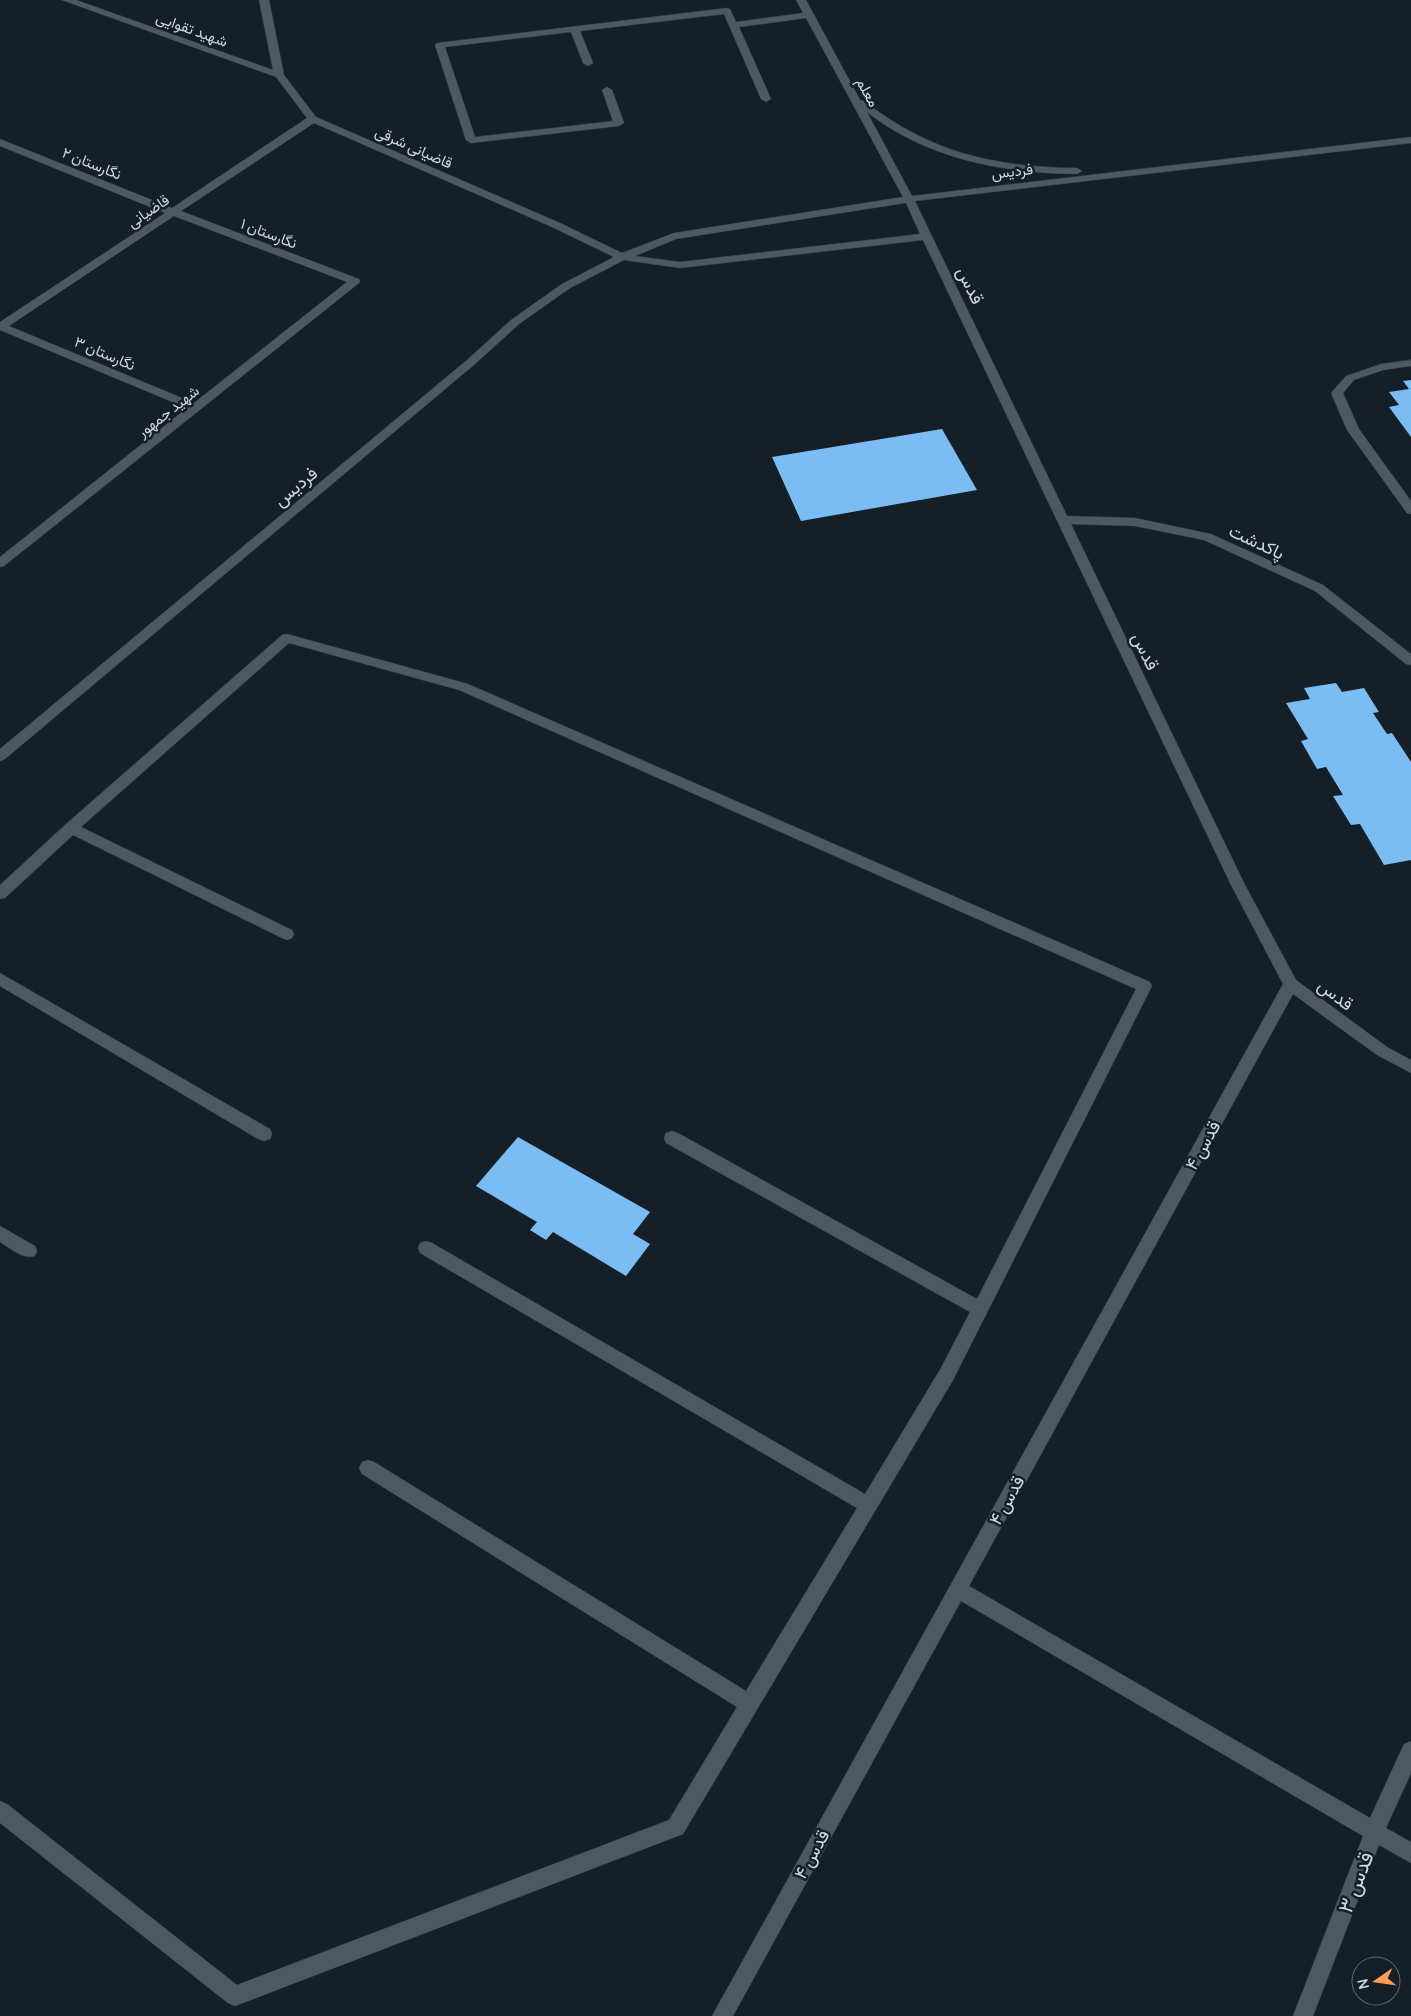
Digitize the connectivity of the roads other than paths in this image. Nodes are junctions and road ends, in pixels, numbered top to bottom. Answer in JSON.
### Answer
{"nodes":[{"id":1,"x":67,"y":0,"type":"edge"},
{"id":2,"x":264,"y":0,"type":"edge"},
{"id":3,"x":801,"y":0,"type":"edge"},
{"id":4,"x":809,"y":15,"type":"junction"},
{"id":5,"x":733,"y":25,"type":"junction"},
{"id":6,"x":574,"y":29,"type":"junction"},
{"id":7,"x":588,"y":63,"type":"dead end"},
{"id":8,"x":279,"y":75,"type":"junction"},
{"id":9,"x":607,"y":90,"type":"dead end"},
{"id":10,"x":853,"y":96,"type":"junction"},
{"id":11,"x":766,"y":99,"type":"dead end"},
{"id":12,"x":313,"y":119,"type":"junction"},
{"id":13,"x":1411,"y":140,"type":"edge"},
{"id":14,"x":0,"y":142,"type":"edge"},
{"id":15,"x":1115,"y":175,"type":"junction"},
{"id":16,"x":909,"y":199,"type":"junction"},
{"id":17,"x":173,"y":212,"type":"junction"},
{"id":18,"x":927,"y":236,"type":"junction"},
{"id":19,"x":622,"y":257,"type":"junction"},
{"id":20,"x":355,"y":281,"type":"joint"},
{"id":21,"x":0,"y":327,"type":"edge"},
{"id":22,"x":1411,"y":363,"type":"edge"},
{"id":23,"x":196,"y":408,"type":"junction"},
{"id":24,"x":1411,"y":510,"type":"edge"},
{"id":25,"x":1063,"y":520,"type":"junction"},
{"id":26,"x":0,"y":563,"type":"edge"},
{"id":27,"x":1411,"y":661,"type":"edge"},
{"id":28,"x":0,"y":756,"type":"edge"},
{"id":29,"x":71,"y":828,"type":"junction"},
{"id":30,"x":0,"y":894,"type":"edge"},
{"id":31,"x":287,"y":934,"type":"dead end"},
{"id":32,"x":0,"y":979,"type":"edge"},
{"id":33,"x":1291,"y":984,"type":"junction"},
{"id":34,"x":1411,"y":1067,"type":"edge"},
{"id":35,"x":264,"y":1134,"type":"dead end"},
{"id":36,"x":672,"y":1138,"type":"dead end"},
{"id":37,"x":0,"y":1233,"type":"edge"},
{"id":38,"x":426,"y":1248,"type":"dead end"},
{"id":39,"x":29,"y":1250,"type":"dead end"},
{"id":40,"x":980,"y":1309,"type":"junction"},
{"id":41,"x":368,"y":1468,"type":"dead end"},
{"id":42,"x":868,"y":1505,"type":"junction"},
{"id":43,"x":957,"y":1589,"type":"junction"},
{"id":44,"x":748,"y":1704,"type":"junction"},
{"id":45,"x":1411,"y":1750,"type":"edge"},
{"id":46,"x":0,"y":1811,"type":"edge"},
{"id":47,"x":1374,"y":1832,"type":"junction"},
{"id":48,"x":1411,"y":1853,"type":"edge"},
{"id":49,"x":722,"y":2016,"type":"edge"},
{"id":50,"x":1303,"y":2016,"type":"edge"}],
"edges":[{"from":1,"to":8,"type":"street","name":"شهید تقوایی"},
{"from":2,"to":8,"type":"street","name":"قاضیانی شرقی"},
{"from":3,"to":4,"type":"street","name":"معلم"},
{"from":4,"to":5,"type":"street"},
{"from":4,"to":10,"type":"street","name":"معلم"},
{"from":5,"to":6,"type":"street"},
{"from":5,"to":11,"type":"street"},
{"from":6,"to":7,"type":"street"},
{"from":6,"to":9,"type":"street"},
{"from":8,"to":12,"type":"street","name":"قاضیانی شرقی"},
{"from":10,"to":15,"type":"street"},
{"from":10,"to":16,"type":"street","name":"معلم"},
{"from":12,"to":17,"type":"street","name":"قاضیانی"},
{"from":12,"to":19,"type":"street","name":"قاضیانی شرقی"},
{"from":13,"to":15,"type":"street","name":"فردیس"},
{"from":14,"to":17,"type":"street","name":"نگارستان ۲"},
{"from":15,"to":16,"type":"street","name":"فردیس"},
{"from":16,"to":18,"type":"street","name":"قدس"},
{"from":16,"to":19,"type":"street","name":"فردیس"},
{"from":17,"to":20,"type":"street","name":"نگارستان ۱"},
{"from":17,"to":21,"type":"street","name":"قاضیانی"},
{"from":18,"to":19,"type":"street"},
{"from":18,"to":25,"type":"street","name":"قدس"},
{"from":19,"to":28,"type":"street","name":"فردیس"},
{"from":20,"to":23,"type":"street","name":"شهید جمهور"},
{"from":21,"to":23,"type":"street","name":"نگارستان ۳"},
{"from":22,"to":24,"type":"street"},
{"from":23,"to":26,"type":"street","name":"شهید جمهور"},
{"from":25,"to":27,"type":"street","name":"پاکدشت"},
{"from":25,"to":33,"type":"street","name":"قدس"},
{"from":29,"to":30,"type":"street"},
{"from":29,"to":31,"type":"street"},
{"from":29,"to":40,"type":"street"},
{"from":32,"to":35,"type":"street"},
{"from":33,"to":34,"type":"street","name":"قدس"},
{"from":33,"to":43,"type":"street","name":"قدس ۴"},
{"from":36,"to":40,"type":"street"},
{"from":37,"to":39,"type":"street"},
{"from":38,"to":42,"type":"street"},
{"from":40,"to":42,"type":"street"},
{"from":41,"to":44,"type":"street"},
{"from":42,"to":44,"type":"street"},
{"from":43,"to":47,"type":"street"},
{"from":43,"to":49,"type":"street","name":"قدس ۴"},
{"from":44,"to":46,"type":"street"},
{"from":45,"to":47,"type":"street","name":"قدس ۳"},
{"from":47,"to":48,"type":"street"},
{"from":47,"to":50,"type":"street","name":"قدس ۳"}]}
